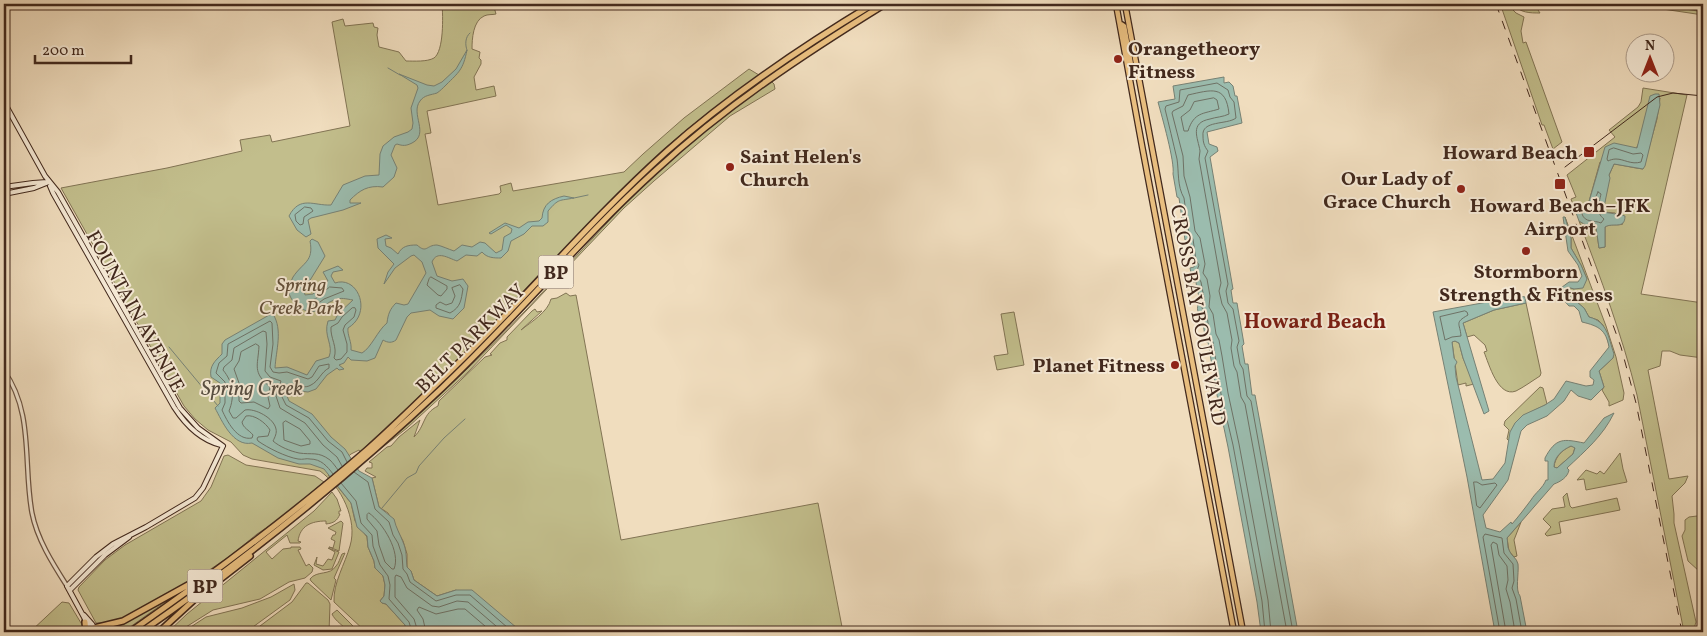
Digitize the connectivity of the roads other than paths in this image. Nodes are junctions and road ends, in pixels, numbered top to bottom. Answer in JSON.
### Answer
{"nodes":[{"id":1,"x":872,"y":4,"type":"edge"},
{"id":2,"x":885,"y":4,"type":"edge"},
{"id":3,"x":1116,"y":4,"type":"edge"},
{"id":4,"x":1124,"y":4,"type":"edge"},
{"id":5,"x":1682,"y":4,"type":"edge"},
{"id":6,"x":1703,"y":8,"type":"edge"},
{"id":7,"x":1120,"y":22,"type":"junction"},
{"id":8,"x":783,"y":65,"type":"junction"},
{"id":9,"x":1137,"y":71,"type":"junction"},
{"id":10,"x":4,"y":102,"type":"edge"},
{"id":11,"x":49,"y":182,"type":"junction"},
{"id":12,"x":4,"y":187,"type":"edge"},
{"id":13,"x":4,"y":194,"type":"edge"},
{"id":14,"x":4,"y":371,"type":"edge"},
{"id":15,"x":322,"y":491,"type":"junction"},
{"id":16,"x":136,"y":532,"type":"junction"},
{"id":17,"x":268,"y":538,"type":"junction"},
{"id":18,"x":222,"y":566,"type":"junction"},
{"id":19,"x":67,"y":586,"type":"junction"},
{"id":20,"x":70,"y":590,"type":"junction"},
{"id":21,"x":82,"y":613,"type":"junction"},
{"id":22,"x":85,"y":622,"type":"junction"},
{"id":23,"x":94,"y":631,"type":"edge"},
{"id":24,"x":86,"y":632,"type":"edge"},
{"id":25,"x":130,"y":632,"type":"edge"},
{"id":26,"x":141,"y":632,"type":"edge"},
{"id":27,"x":159,"y":632,"type":"edge"},
{"id":28,"x":1234,"y":632,"type":"edge"},
{"id":29,"x":1243,"y":632,"type":"edge"}],
"edges":[{"from":1,"to":8,"type":"highway","name":"BELT PARKWAY","number":"BP"},
{"from":2,"to":8,"type":"highway","name":"BELT PARKWAY","number":"BP"},
{"from":3,"to":7,"type":"main road","name":"CROSS BAY BOULEVARD"},
{"from":4,"to":9,"type":"main road","name":"CROSS BAY BOULEVARD"},
{"from":5,"to":6,"type":"main road"},
{"from":7,"to":9,"type":"main road"},
{"from":7,"to":28,"type":"main road","name":"CROSS BAY BOULEVARD"},
{"from":8,"to":15,"type":"highway","name":"BELT PARKWAY","number":"BP"},
{"from":9,"to":29,"type":"main road","name":"CROSS BAY BOULEVARD"},
{"from":10,"to":11,"type":"main road","name":"FOUNTAIN AVENUE"},
{"from":11,"to":12,"type":"main road"},
{"from":11,"to":13,"type":"main road"},
{"from":11,"to":16,"type":"main road","name":"FOUNTAIN AVENUE"},
{"from":14,"to":19,"type":"street"},
{"from":15,"to":17,"type":"highway","name":"BELT PARKWAY","number":"BP"},
{"from":15,"to":18,"type":"highway","name":"BELT PARKWAY","number":"BP"},
{"from":16,"to":19,"type":"main road"},
{"from":16,"to":20,"type":"main road"},
{"from":17,"to":26,"type":"highway","name":"BELT PARKWAY","number":"BP"},
{"from":17,"to":27,"type":"highway"},
{"from":18,"to":23,"type":"highway"},
{"from":18,"to":25,"type":"highway","name":"BELT PARKWAY","number":"BP"},
{"from":19,"to":20,"type":"main road"},
{"from":20,"to":21,"type":"main road"},
{"from":21,"to":22,"type":"main road"},
{"from":21,"to":23,"type":"main road"},
{"from":22,"to":23,"type":"main road"},
{"from":22,"to":24,"type":"highway"}]}
